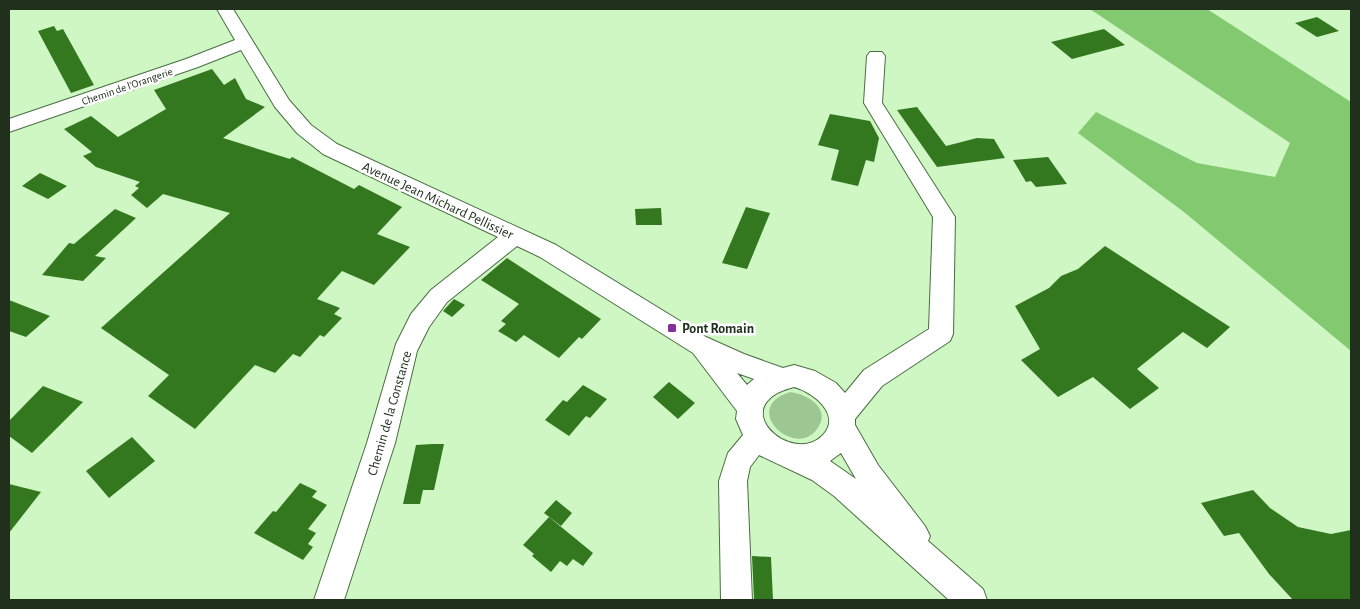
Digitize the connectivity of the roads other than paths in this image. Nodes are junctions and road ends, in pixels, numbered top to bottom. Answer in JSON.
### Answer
{"nodes":[{"id":1,"x":225,"y":9,"type":"edge"},
{"id":2,"x":245,"y":42,"type":"junction"},
{"id":3,"x":876,"y":56,"type":"dead end"},
{"id":4,"x":9,"y":126,"type":"edge"},
{"id":5,"x":516,"y":235,"type":"junction"},
{"id":6,"x":697,"y":344,"type":"junction"},
{"id":7,"x":778,"y":377,"type":"junction"},
{"id":8,"x":873,"y":378,"type":"junction"},
{"id":9,"x":826,"y":388,"type":"junction"},
{"id":10,"x":749,"y":407,"type":"junction"},
{"id":11,"x":841,"y":422,"type":"junction"},
{"id":12,"x":758,"y":438,"type":"junction"},
{"id":13,"x":794,"y":457,"type":"junction"},
{"id":14,"x":947,"y":577,"type":"junction"},
{"id":15,"x":329,"y":600,"type":"edge"},
{"id":16,"x":736,"y":600,"type":"edge"},
{"id":17,"x":972,"y":600,"type":"edge"}],
"edges":[{"from":1,"to":2,"type":"street","name":"Avenue Jean Michard Pellissier"},
{"from":2,"to":4,"type":"street","name":"Chemin de l'Orangerie"},
{"from":2,"to":5,"type":"street","name":"Avenue Jean Michard Pellissier"},
{"from":3,"to":8,"type":"street"},
{"from":5,"to":6,"type":"street","name":"Avenue Jean Michard Pellissier"},
{"from":5,"to":15,"type":"street","name":"Chemin de la Constance"},
{"from":6,"to":7,"type":"street","name":"Avenue Jean Michard Pellissier"},
{"from":6,"to":10,"type":"street","name":"Avenue Jean Michard Pellissier"},
{"from":7,"to":9,"type":"street"},
{"from":7,"to":10,"type":"street"},
{"from":8,"to":9,"type":"street"},
{"from":8,"to":11,"type":"street"},
{"from":9,"to":11,"type":"street"},
{"from":10,"to":12,"type":"street"},
{"from":11,"to":13,"type":"street"},
{"from":11,"to":14,"type":"street"},
{"from":12,"to":13,"type":"street"},
{"from":12,"to":16,"type":"street"},
{"from":13,"to":14,"type":"street"},
{"from":14,"to":17,"type":"street"}]}
